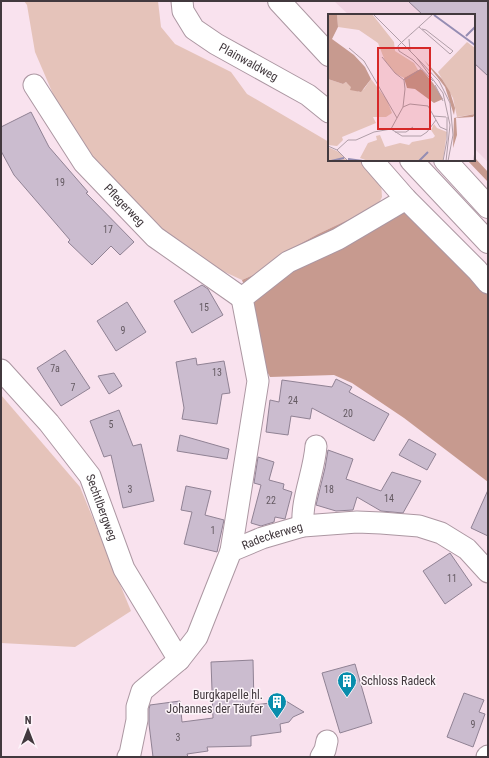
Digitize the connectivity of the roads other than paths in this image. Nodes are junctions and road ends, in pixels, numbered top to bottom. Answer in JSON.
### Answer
{"nodes":[{"id":1,"x":182,"y":1,"type":"edge"},
{"id":2,"x":279,"y":1,"type":"edge"},
{"id":3,"x":297,"y":1,"type":"edge"},
{"id":4,"x":302,"y":25,"type":"junction"},
{"id":5,"x":328,"y":54,"type":"edge"},
{"id":6,"x":34,"y":84,"type":"dead end"},
{"id":7,"x":328,"y":111,"type":"edge"},
{"id":8,"x":373,"y":161,"type":"edge"},
{"id":9,"x":412,"y":161,"type":"edge"},
{"id":10,"x":446,"y":161,"type":"edge"},
{"id":11,"x":406,"y":199,"type":"junction"},
{"id":12,"x":488,"y":207,"type":"edge"},
{"id":13,"x":488,"y":242,"type":"edge"},
{"id":14,"x":488,"y":283,"type":"edge"},
{"id":15,"x":242,"y":298,"type":"junction"},
{"id":16,"x":1,"y":370,"type":"edge"},
{"id":17,"x":316,"y":446,"type":"dead end"},
{"id":18,"x":303,"y":526,"type":"junction"},
{"id":19,"x":231,"y":550,"type":"junction"},
{"id":20,"x":488,"y":572,"type":"edge"},
{"id":21,"x":179,"y":660,"type":"junction"},
{"id":22,"x":128,"y":757,"type":"edge"}],
"edges":[{"from":1,"to":7,"type":"street","name":"Plainwaldweg"},
{"from":2,"to":4,"type":"main road"},
{"from":3,"to":4,"type":"main road"},
{"from":4,"to":5,"type":"main road"},
{"from":6,"to":15,"type":"street","name":"Pflegerweg"},
{"from":8,"to":11,"type":"street"},
{"from":9,"to":13,"type":"main road"},
{"from":10,"to":12,"type":"main road"},
{"from":11,"to":14,"type":"street"},
{"from":11,"to":15,"type":"street"},
{"from":15,"to":19,"type":"street"},
{"from":16,"to":21,"type":"street","name":"Sechtlbergweg"},
{"from":17,"to":18,"type":"street"},
{"from":18,"to":19,"type":"street","name":"Radeckerweg"},
{"from":18,"to":20,"type":"street","name":"Radeckerweg"},
{"from":19,"to":21,"type":"street","name":"Radeckerweg"},
{"from":21,"to":22,"type":"street","name":"Radeckerweg"}]}
